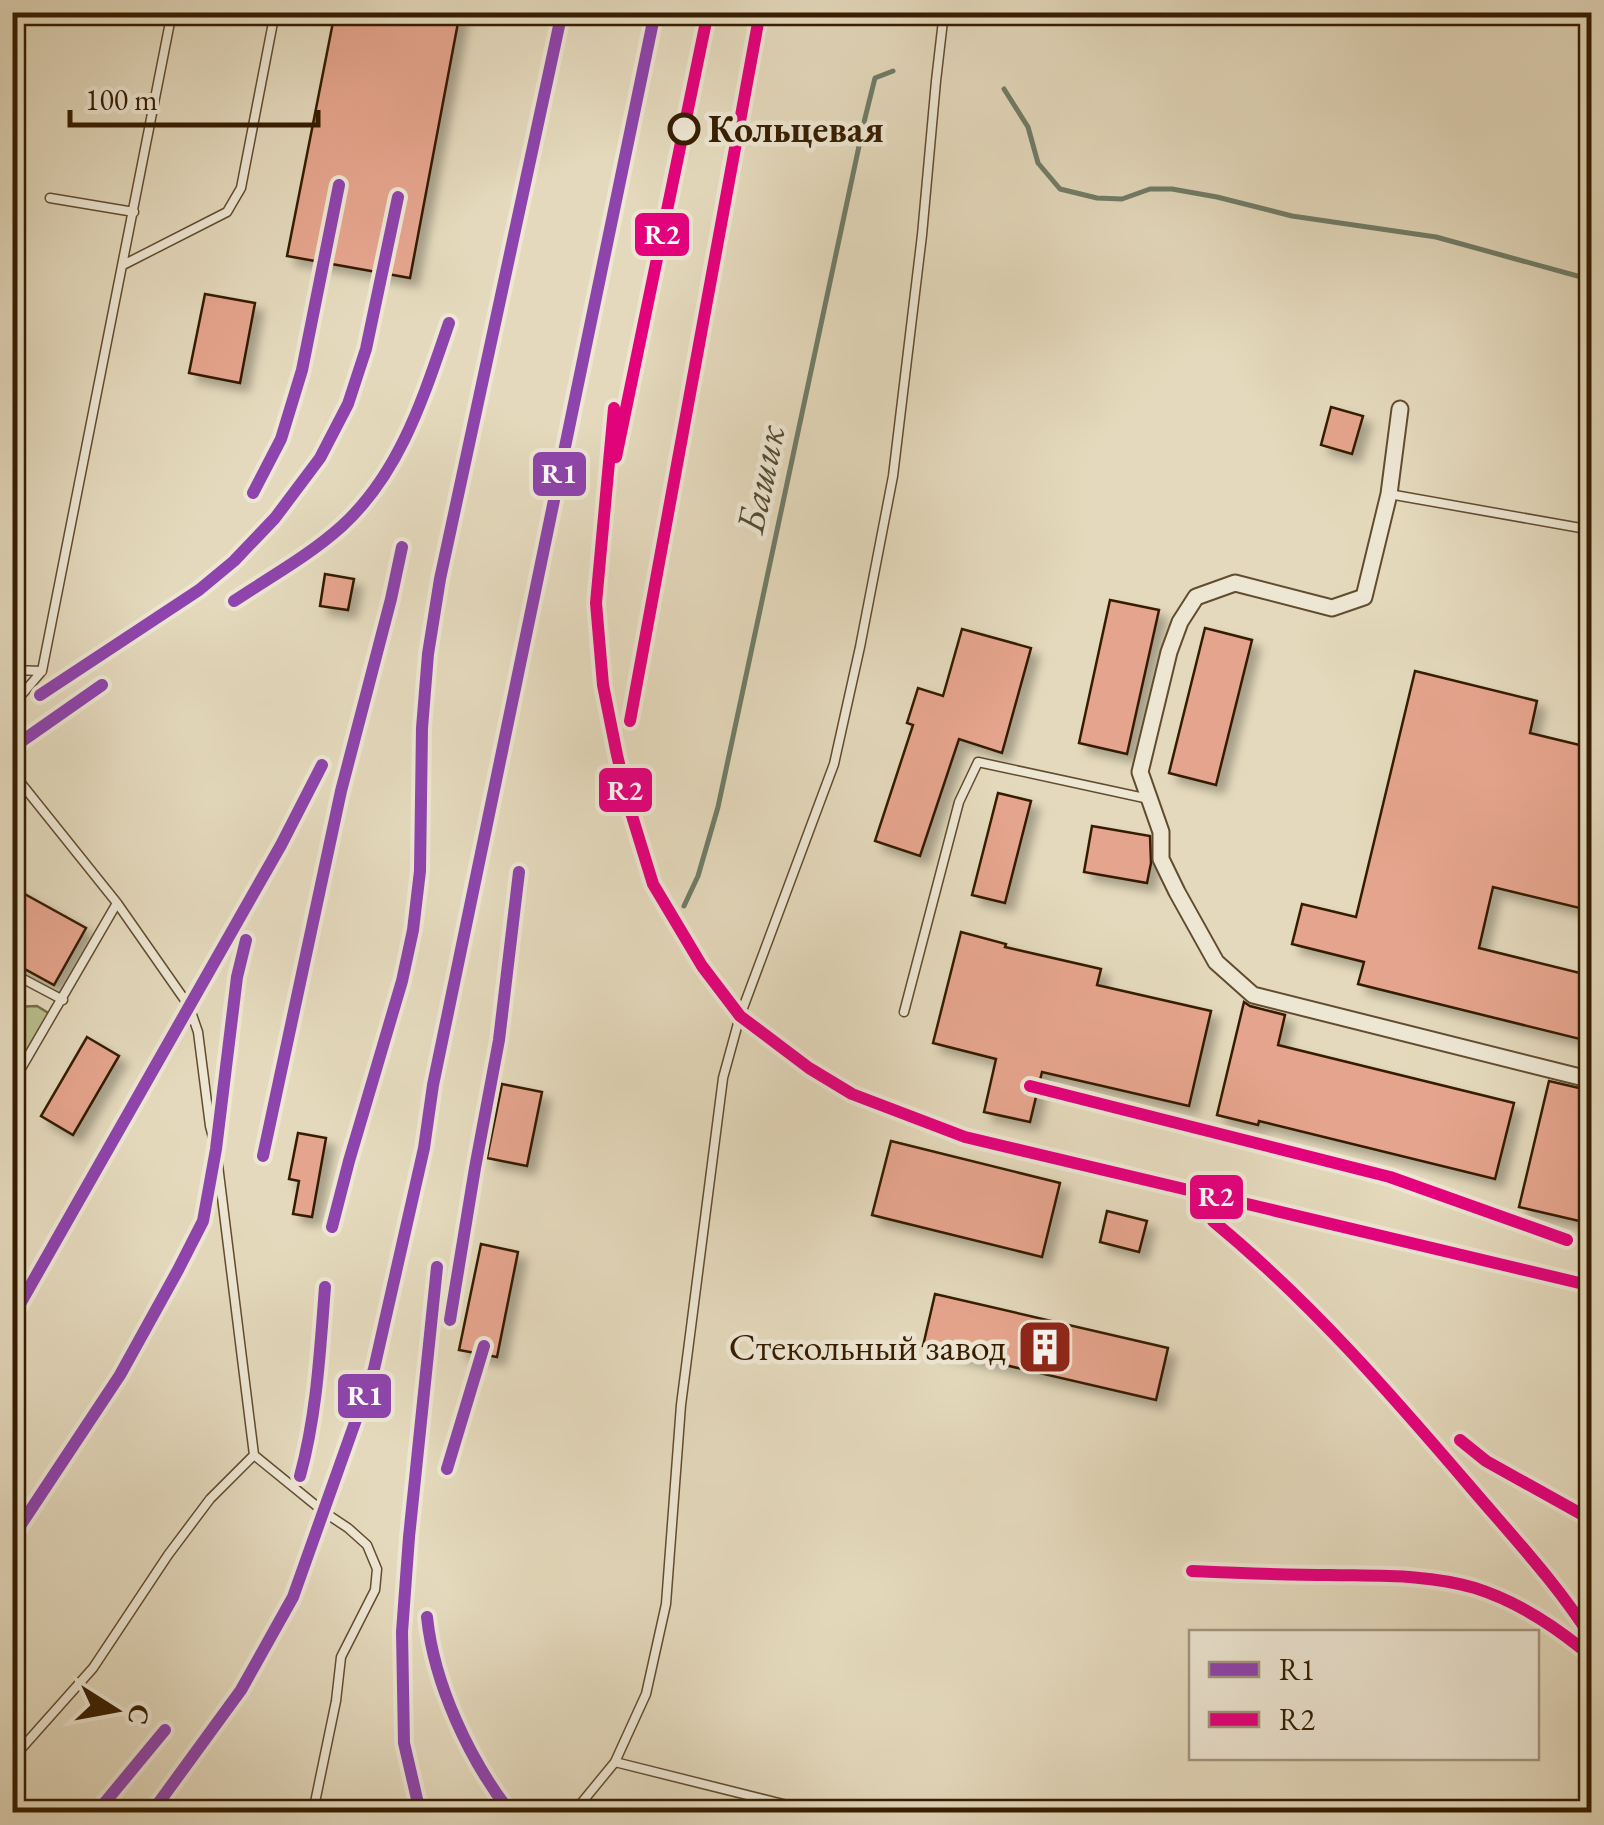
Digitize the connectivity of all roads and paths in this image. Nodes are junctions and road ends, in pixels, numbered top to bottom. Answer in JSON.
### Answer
{"nodes":[{"id":1,"x":172,"y":12,"type":"edge"},
{"id":2,"x":275,"y":12,"type":"edge"},
{"id":3,"x":944,"y":12,"type":"edge"},
{"id":4,"x":50,"y":198,"type":"dead end"},
{"id":5,"x":134,"y":212,"type":"junction"},
{"id":6,"x":123,"y":264,"type":"junction"},
{"id":7,"x":1400,"y":409,"type":"dead end"},
{"id":8,"x":1389,"y":494,"type":"junction"},
{"id":9,"x":1592,"y":530,"type":"edge"},
{"id":10,"x":12,"y":670,"type":"edge"},
{"id":11,"x":42,"y":671,"type":"junction"},
{"id":12,"x":12,"y":706,"type":"edge"},
{"id":13,"x":13,"y":773,"type":"edge"},
{"id":14,"x":1149,"y":799,"type":"junction"},
{"id":15,"x":117,"y":903,"type":"junction"},
{"id":16,"x":12,"y":973,"type":"edge"},
{"id":17,"x":62,"y":1000,"type":"junction"},
{"id":18,"x":904,"y":1012,"type":"dead end"},
{"id":19,"x":1592,"y":1080,"type":"edge"},
{"id":20,"x":12,"y":1084,"type":"edge"},
{"id":21,"x":254,"y":1455,"type":"junction"},
{"id":22,"x":12,"y":1759,"type":"edge"},
{"id":23,"x":616,"y":1762,"type":"junction"},
{"id":24,"x":313,"y":1812,"type":"edge"},
{"id":25,"x":574,"y":1812,"type":"edge"},
{"id":26,"x":815,"y":1812,"type":"edge"}],
"edges":[{"from":1,"to":5,"type":"lane"},
{"from":2,"to":6,"type":"lane"},
{"from":3,"to":23,"type":"lane"},
{"from":4,"to":5,"type":"lane"},
{"from":5,"to":6,"type":"lane"},
{"from":6,"to":11,"type":"lane"},
{"from":7,"to":8,"type":"street"},
{"from":8,"to":9,"type":"lane"},
{"from":8,"to":14,"type":"street"},
{"from":10,"to":11,"type":"lane"},
{"from":11,"to":12,"type":"lane"},
{"from":13,"to":15,"type":"lane"},
{"from":14,"to":18,"type":"lane"},
{"from":14,"to":19,"type":"street"},
{"from":15,"to":17,"type":"lane"},
{"from":15,"to":21,"type":"lane"},
{"from":16,"to":17,"type":"lane"},
{"from":17,"to":20,"type":"lane"},
{"from":21,"to":22,"type":"lane"},
{"from":21,"to":24,"type":"lane"},
{"from":23,"to":25,"type":"lane"},
{"from":23,"to":26,"type":"lane"}]}
